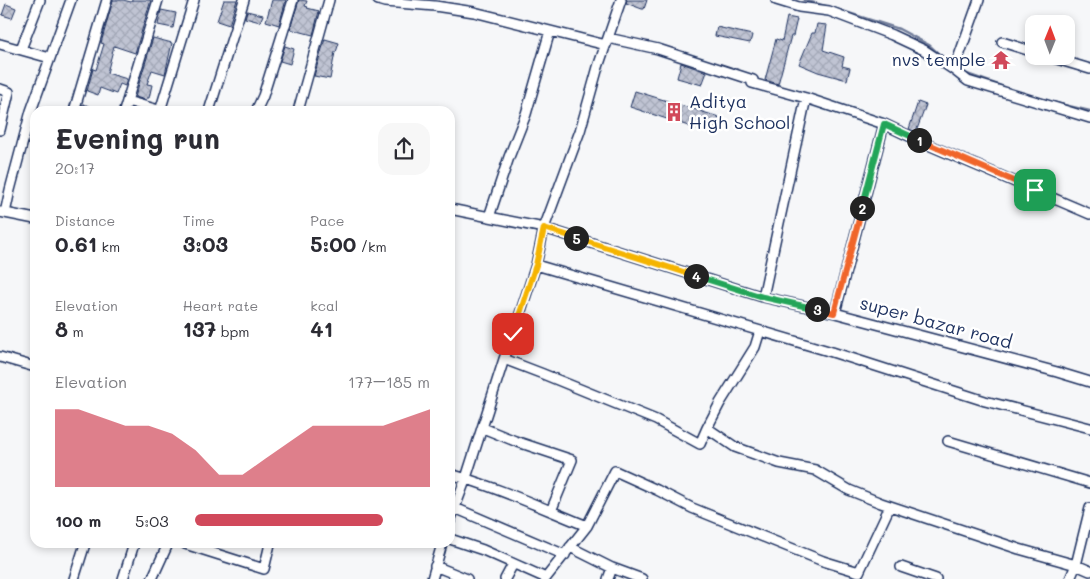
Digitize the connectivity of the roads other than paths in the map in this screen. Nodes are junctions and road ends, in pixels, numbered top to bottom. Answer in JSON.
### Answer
{"nodes":[{"id":1,"x":40,"y":0,"type":"edge"},
{"id":2,"x":71,"y":0,"type":"edge"},
{"id":3,"x":107,"y":0,"type":"edge"},
{"id":4,"x":158,"y":0,"type":"edge"},
{"id":5,"x":194,"y":0,"type":"edge"},
{"id":6,"x":244,"y":0,"type":"edge"},
{"id":7,"x":293,"y":0,"type":"edge"},
{"id":8,"x":329,"y":0,"type":"edge"},
{"id":9,"x":378,"y":0,"type":"edge"},
{"id":10,"x":621,"y":0,"type":"edge"},
{"id":11,"x":776,"y":0,"type":"edge"},
{"id":12,"x":979,"y":0,"type":"edge"},
{"id":13,"x":550,"y":31,"type":"junction"},
{"id":14,"x":607,"y":42,"type":"junction"},
{"id":15,"x":1002,"y":42,"type":"dead end"},
{"id":16,"x":0,"y":44,"type":"edge"},
{"id":17,"x":20,"y":49,"type":"junction"},
{"id":18,"x":1025,"y":49,"type":"edge"},
{"id":19,"x":50,"y":58,"type":"junction"},
{"id":20,"x":1075,"y":64,"type":"edge"},
{"id":21,"x":1090,"y":69,"type":"edge"},
{"id":22,"x":954,"y":70,"type":"junction"},
{"id":23,"x":0,"y":89,"type":"edge"},
{"id":24,"x":806,"y":98,"type":"junction"},
{"id":25,"x":127,"y":101,"type":"junction"},
{"id":26,"x":33,"y":106,"type":"edge"},
{"id":27,"x":75,"y":106,"type":"edge"},
{"id":28,"x":126,"y":106,"type":"edge"},
{"id":29,"x":144,"y":106,"type":"edge"},
{"id":30,"x":162,"y":106,"type":"edge"},
{"id":31,"x":211,"y":106,"type":"edge"},
{"id":32,"x":258,"y":106,"type":"edge"},
{"id":33,"x":299,"y":106,"type":"edge"},
{"id":34,"x":30,"y":116,"type":"edge"},
{"id":35,"x":1090,"y":118,"type":"edge"},
{"id":36,"x":884,"y":124,"type":"junction"},
{"id":37,"x":0,"y":130,"type":"edge"},
{"id":38,"x":455,"y":210,"type":"edge"},
{"id":39,"x":3,"y":212,"type":"edge"},
{"id":40,"x":1090,"y":214,"type":"edge"},
{"id":41,"x":490,"y":217,"type":"junction"},
{"id":42,"x":30,"y":218,"type":"edge"},
{"id":43,"x":544,"y":228,"type":"junction"},
{"id":44,"x":536,"y":265,"type":"junction"},
{"id":45,"x":763,"y":297,"type":"junction"},
{"id":46,"x":834,"y":313,"type":"junction"},
{"id":47,"x":760,"y":331,"type":"junction"},
{"id":48,"x":0,"y":357,"type":"edge"},
{"id":49,"x":504,"y":359,"type":"junction"},
{"id":50,"x":30,"y":366,"type":"edge"},
{"id":51,"x":1090,"y":382,"type":"edge"},
{"id":52,"x":483,"y":428,"type":"junction"},
{"id":53,"x":707,"y":428,"type":"junction"},
{"id":54,"x":1090,"y":428,"type":"edge"},
{"id":55,"x":948,"y":441,"type":"dead end"},
{"id":56,"x":455,"y":475,"type":"edge"},
{"id":57,"x":466,"y":478,"type":"junction"},
{"id":58,"x":1090,"y":483,"type":"edge"},
{"id":59,"x":890,"y":506,"type":"junction"},
{"id":60,"x":455,"y":508,"type":"joint"},
{"id":61,"x":1090,"y":508,"type":"edge"},
{"id":62,"x":551,"y":512,"type":"junction"},
{"id":63,"x":587,"y":526,"type":"junction"},
{"id":64,"x":455,"y":540,"type":"edge"},
{"id":65,"x":84,"y":548,"type":"edge"},
{"id":66,"x":133,"y":548,"type":"edge"},
{"id":67,"x":166,"y":548,"type":"edge"},
{"id":68,"x":197,"y":548,"type":"edge"},
{"id":69,"x":269,"y":548,"type":"edge"},
{"id":70,"x":441,"y":548,"type":"edge"},
{"id":71,"x":568,"y":551,"type":"junction"},
{"id":72,"x":513,"y":564,"type":"junction"},
{"id":73,"x":1076,"y":565,"type":"junction"},
{"id":74,"x":435,"y":566,"type":"junction"},
{"id":75,"x":900,"y":567,"type":"dead end"},
{"id":76,"x":612,"y":568,"type":"junction"},
{"id":77,"x":1090,"y":570,"type":"edge"},
{"id":78,"x":857,"y":576,"type":"edge"},
{"id":79,"x":74,"y":579,"type":"edge"},
{"id":80,"x":123,"y":579,"type":"edge"},
{"id":81,"x":152,"y":579,"type":"edge"},
{"id":82,"x":432,"y":579,"type":"edge"},
{"id":83,"x":467,"y":579,"type":"edge"},
{"id":84,"x":506,"y":579,"type":"edge"},
{"id":85,"x":546,"y":579,"type":"edge"},
{"id":86,"x":608,"y":579,"type":"edge"},
{"id":87,"x":642,"y":579,"type":"edge"},
{"id":88,"x":936,"y":579,"type":"edge"},
{"id":89,"x":1070,"y":579,"type":"edge"}],
"edges":[{"from":1,"to":17,"type":"street"},
{"from":2,"to":19,"type":"street"},
{"from":3,"to":27,"type":"street"},
{"from":4,"to":25,"type":"street"},
{"from":5,"to":30,"type":"street"},
{"from":6,"to":31,"type":"street"},
{"from":7,"to":32,"type":"street"},
{"from":8,"to":33,"type":"street"},
{"from":9,"to":13,"type":"street"},
{"from":10,"to":14,"type":"street"},
{"from":11,"to":22,"type":"street"},
{"from":12,"to":22,"type":"street"},
{"from":13,"to":14,"type":"street"},
{"from":13,"to":41,"type":"street"},
{"from":14,"to":24,"type":"street"},
{"from":14,"to":43,"type":"street"},
{"from":15,"to":18,"type":"street"},
{"from":16,"to":17,"type":"street"},
{"from":17,"to":19,"type":"street"},
{"from":19,"to":26,"type":"street"},
{"from":20,"to":21,"type":"street"},
{"from":22,"to":35,"type":"street"},
{"from":23,"to":37,"type":"street"},
{"from":24,"to":36,"type":"street"},
{"from":24,"to":45,"type":"street"},
{"from":25,"to":28,"type":"street"},
{"from":25,"to":29,"type":"street"},
{"from":34,"to":39,"type":"street"},
{"from":36,"to":40,"type":"street"},
{"from":36,"to":46,"type":"street"},
{"from":38,"to":41,"type":"street","name":"super bazar road"},
{"from":39,"to":42,"type":"street"},
{"from":41,"to":43,"type":"street","name":"super bazar road"},
{"from":43,"to":44,"type":"street"},
{"from":43,"to":45,"type":"street","name":"super bazar road"},
{"from":44,"to":47,"type":"street"},
{"from":44,"to":49,"type":"street"},
{"from":45,"to":46,"type":"street","name":"super bazar road"},
{"from":46,"to":51,"type":"street","name":"super bazar road"},
{"from":47,"to":53,"type":"street"},
{"from":47,"to":54,"type":"street"},
{"from":48,"to":50,"type":"street"},
{"from":49,"to":52,"type":"street"},
{"from":49,"to":53,"type":"street"},
{"from":52,"to":57,"type":"street"},
{"from":52,"to":62,"type":"street"},
{"from":53,"to":59,"type":"street"},
{"from":55,"to":58,"type":"street"},
{"from":56,"to":57,"type":"street"},
{"from":57,"to":60,"type":"street"},
{"from":57,"to":62,"type":"street"},
{"from":59,"to":73,"type":"street"},
{"from":59,"to":78,"type":"street"},
{"from":60,"to":71,"type":"street"},
{"from":61,"to":73,"type":"street"},
{"from":62,"to":63,"type":"street"},
{"from":63,"to":71,"type":"street"},
{"from":63,"to":78,"type":"street"},
{"from":64,"to":72,"type":"street"},
{"from":65,"to":79,"type":"street"},
{"from":66,"to":80,"type":"street"},
{"from":67,"to":81,"type":"street"},
{"from":68,"to":69,"type":"street"},
{"from":70,"to":74,"type":"street"},
{"from":71,"to":76,"type":"street"},
{"from":71,"to":85,"type":"street"},
{"from":72,"to":84,"type":"street"},
{"from":72,"to":85,"type":"street"},
{"from":73,"to":77,"type":"street"},
{"from":73,"to":89,"type":"street"},
{"from":74,"to":82,"type":"street"},
{"from":74,"to":83,"type":"street"},
{"from":75,"to":88,"type":"street"},
{"from":76,"to":86,"type":"street"},
{"from":76,"to":87,"type":"street"}]}
